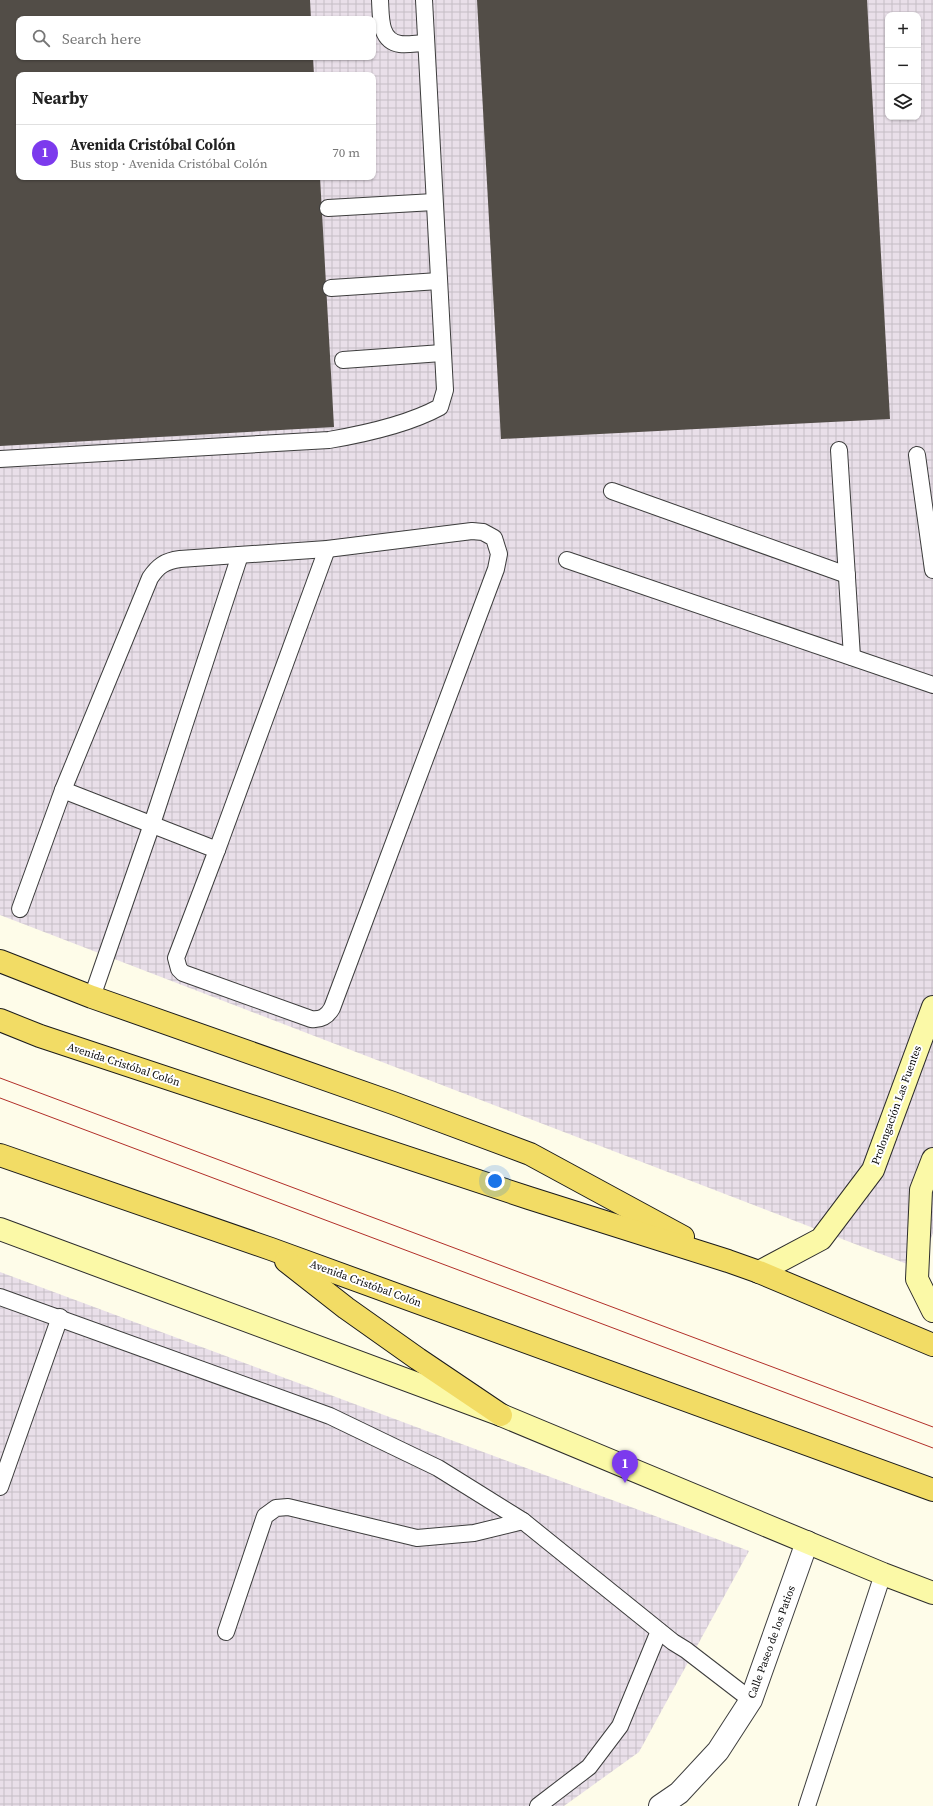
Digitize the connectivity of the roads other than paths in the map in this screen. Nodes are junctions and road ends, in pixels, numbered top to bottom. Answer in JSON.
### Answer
{"nodes":[{"id":1,"x":380,"y":0,"type":"edge"},
{"id":2,"x":424,"y":0,"type":"edge"},
{"id":3,"x":426,"y":43,"type":"junction"},
{"id":4,"x":434,"y":202,"type":"junction"},
{"id":5,"x":328,"y":208,"type":"dead end"},
{"id":6,"x":439,"y":281,"type":"junction"},
{"id":7,"x":331,"y":288,"type":"dead end"},
{"id":8,"x":442,"y":353,"type":"junction"},
{"id":9,"x":343,"y":360,"type":"dead end"},
{"id":10,"x":839,"y":450,"type":"dead end"},
{"id":11,"x":917,"y":455,"type":"dead end"},
{"id":12,"x":0,"y":459,"type":"edge"},
{"id":13,"x":612,"y":491,"type":"dead end"},
{"id":14,"x":327,"y":548,"type":"junction"},
{"id":15,"x":240,"y":556,"type":"junction"},
{"id":16,"x":567,"y":560,"type":"dead end"},
{"id":17,"x":933,"y":570,"type":"edge"},
{"id":18,"x":847,"y":575,"type":"junction"},
{"id":19,"x":852,"y":657,"type":"junction"},
{"id":20,"x":933,"y":685,"type":"edge"},
{"id":21,"x":63,"y":790,"type":"junction"},
{"id":22,"x":152,"y":824,"type":"junction"},
{"id":23,"x":217,"y":850,"type":"junction"},
{"id":24,"x":20,"y":909,"type":"dead end"},
{"id":25,"x":0,"y":961,"type":"edge"},
{"id":26,"x":92,"y":997,"type":"junction"},
{"id":27,"x":933,"y":1007,"type":"edge"},
{"id":28,"x":0,"y":1020,"type":"edge"},
{"id":29,"x":0,"y":1155,"type":"edge"},
{"id":30,"x":933,"y":1159,"type":"edge"},
{"id":31,"x":0,"y":1229,"type":"edge"},
{"id":32,"x":271,"y":1249,"type":"junction"},
{"id":33,"x":728,"y":1261,"type":"junction"},
{"id":34,"x":759,"y":1272,"type":"junction"},
{"id":35,"x":0,"y":1297,"type":"edge"},
{"id":36,"x":933,"y":1311,"type":"edge"},
{"id":37,"x":60,"y":1317,"type":"junction"},
{"id":38,"x":933,"y":1345,"type":"edge"},
{"id":39,"x":501,"y":1414,"type":"junction"},
{"id":40,"x":0,"y":1487,"type":"edge"},
{"id":41,"x":933,"y":1490,"type":"edge"},
{"id":42,"x":523,"y":1521,"type":"junction"},
{"id":43,"x":807,"y":1542,"type":"junction"},
{"id":44,"x":883,"y":1574,"type":"junction"},
{"id":45,"x":933,"y":1593,"type":"edge"},
{"id":46,"x":659,"y":1631,"type":"junction"},
{"id":47,"x":226,"y":1632,"type":"dead end"},
{"id":48,"x":750,"y":1700,"type":"junction"},
{"id":49,"x":538,"y":1806,"type":"edge"},
{"id":50,"x":660,"y":1806,"type":"edge"},
{"id":51,"x":807,"y":1806,"type":"edge"}],
"edges":[{"from":1,"to":3,"type":"lane"},
{"from":2,"to":3,"type":"lane"},
{"from":3,"to":4,"type":"lane"},
{"from":4,"to":5,"type":"lane"},
{"from":4,"to":6,"type":"lane"},
{"from":6,"to":7,"type":"lane"},
{"from":6,"to":8,"type":"lane"},
{"from":8,"to":9,"type":"lane"},
{"from":8,"to":12,"type":"lane"},
{"from":10,"to":18,"type":"lane"},
{"from":11,"to":17,"type":"lane"},
{"from":13,"to":18,"type":"lane"},
{"from":14,"to":15,"type":"lane"},
{"from":14,"to":23,"type":"lane"},
{"from":14,"to":23,"type":"lane"},
{"from":15,"to":21,"type":"lane"},
{"from":15,"to":22,"type":"lane"},
{"from":16,"to":19,"type":"lane"},
{"from":18,"to":19,"type":"lane"},
{"from":19,"to":20,"type":"lane"},
{"from":21,"to":22,"type":"lane"},
{"from":21,"to":24,"type":"lane"},
{"from":22,"to":23,"type":"lane"},
{"from":22,"to":26,"type":"lane"},
{"from":25,"to":26,"type":"main road"},
{"from":26,"to":33,"type":"main road"},
{"from":27,"to":34,"type":"street","name":"Prolongación Las Fuentes"},
{"from":28,"to":33,"type":"main road","name":"Avenida Cristóbal Colón"},
{"from":29,"to":32,"type":"main road","name":"Avenida Cristóbal Colón"},
{"from":30,"to":36,"type":"street"},
{"from":31,"to":39,"type":"street"},
{"from":32,"to":39,"type":"main road"},
{"from":32,"to":41,"type":"main road","name":"Avenida Cristóbal Colón"},
{"from":33,"to":34,"type":"main road","name":"Avenida Cristóbal Colón"},
{"from":34,"to":38,"type":"main road","name":"Avenida Cristóbal Colón"},
{"from":35,"to":37,"type":"lane"},
{"from":37,"to":40,"type":"lane"},
{"from":37,"to":42,"type":"lane"},
{"from":39,"to":43,"type":"street"},
{"from":42,"to":46,"type":"lane"},
{"from":42,"to":47,"type":"lane"},
{"from":43,"to":44,"type":"street"},
{"from":43,"to":48,"type":"street","name":"Calle Paseo de los Patios"},
{"from":44,"to":45,"type":"street"},
{"from":44,"to":51,"type":"lane"},
{"from":46,"to":48,"type":"lane"},
{"from":46,"to":49,"type":"lane"},
{"from":48,"to":50,"type":"street","name":"Calle Paseo de los Patios"}]}
